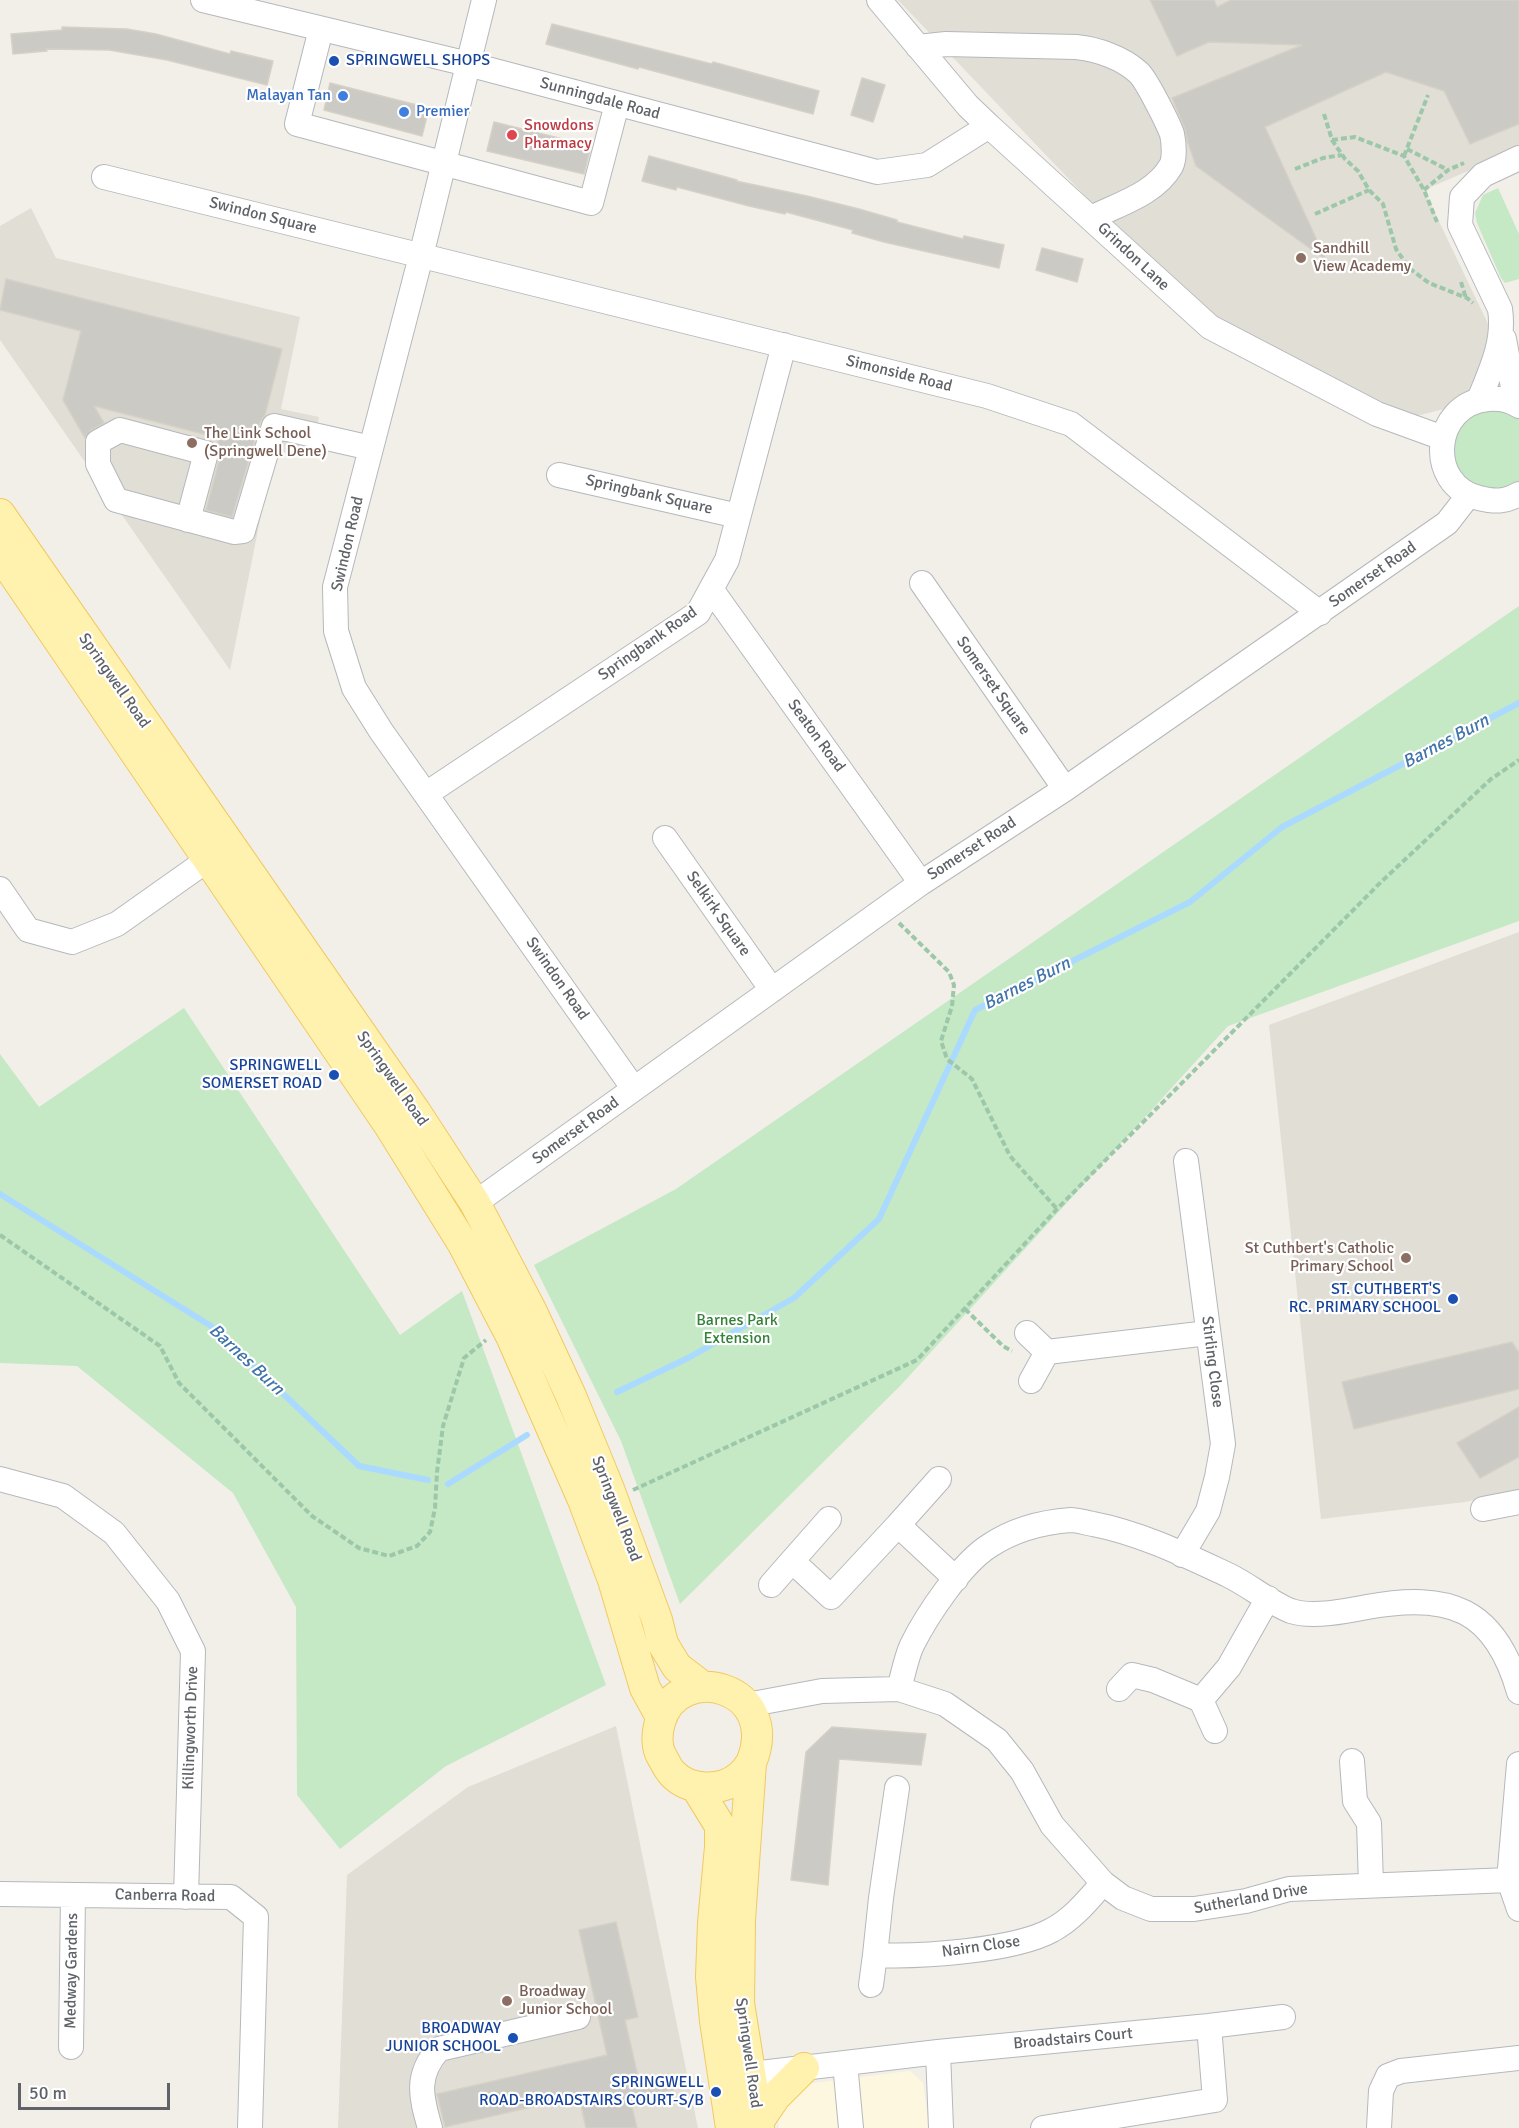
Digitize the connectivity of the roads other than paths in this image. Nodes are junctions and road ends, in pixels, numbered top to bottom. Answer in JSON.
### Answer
{"nodes":[{"id":1,"x":202,"y":0,"type":"edge"},
{"id":2,"x":484,"y":0,"type":"edge"},
{"id":3,"x":879,"y":0,"type":"edge"},
{"id":4,"x":321,"y":29,"type":"junction"},
{"id":5,"x":918,"y":47,"type":"junction"},
{"id":6,"x":468,"y":64,"type":"junction"},
{"id":7,"x":617,"y":104,"type":"junction"},
{"id":8,"x":989,"y":126,"type":"junction"},
{"id":9,"x":1519,"y":158,"type":"edge"},
{"id":10,"x":443,"y":165,"type":"junction"},
{"id":11,"x":104,"y":177,"type":"dead end"},
{"id":12,"x":1091,"y":218,"type":"junction"},
{"id":13,"x":421,"y":256,"type":"junction"},
{"id":14,"x":1500,"y":311,"type":"edge"},
{"id":15,"x":784,"y":345,"type":"junction"},
{"id":16,"x":1479,"y":400,"type":"junction"},
{"id":17,"x":1518,"y":404,"type":"edge"},
{"id":18,"x":1443,"y":438,"type":"junction"},
{"id":19,"x":371,"y":448,"type":"junction"},
{"id":20,"x":559,"y":475,"type":"dead end"},
{"id":21,"x":1519,"y":494,"type":"edge"},
{"id":22,"x":1468,"y":496,"type":"junction"},
{"id":23,"x":0,"y":514,"type":"edge"},
{"id":24,"x":738,"y":516,"type":"junction"},
{"id":25,"x":188,"y":520,"type":"junction"},
{"id":26,"x":0,"y":554,"type":"edge"},
{"id":27,"x":922,"y":583,"type":"dead end"},
{"id":28,"x":711,"y":589,"type":"junction"},
{"id":29,"x":1320,"y":613,"type":"junction"},
{"id":30,"x":1065,"y":789,"type":"junction"},
{"id":31,"x":426,"y":794,"type":"junction"},
{"id":32,"x":664,"y":838,"type":"dead end"},
{"id":33,"x":219,"y":853,"type":"junction"},
{"id":34,"x":921,"y":883,"type":"junction"},
{"id":35,"x":0,"y":889,"type":"edge"},
{"id":36,"x":772,"y":990,"type":"junction"},
{"id":37,"x":634,"y":1089,"type":"junction"},
{"id":38,"x":1186,"y":1161,"type":"dead end"},
{"id":39,"x":475,"y":1203,"type":"junction"},
{"id":40,"x":448,"y":1220,"type":"junction"},
{"id":41,"x":1027,"y":1333,"type":"dead end"},
{"id":42,"x":1208,"y":1333,"type":"junction"},
{"id":43,"x":0,"y":1479,"type":"edge"},
{"id":44,"x":939,"y":1479,"type":"dead end"},
{"id":45,"x":1519,"y":1502,"type":"edge"},
{"id":46,"x":1483,"y":1509,"type":"dead end"},
{"id":47,"x":829,"y":1520,"type":"dead end"},
{"id":48,"x":898,"y":1525,"type":"junction"},
{"id":49,"x":1182,"y":1555,"type":"junction"},
{"id":50,"x":792,"y":1561,"type":"junction"},
{"id":51,"x":956,"y":1579,"type":"junction"},
{"id":52,"x":771,"y":1585,"type":"dead end"},
{"id":53,"x":1268,"y":1598,"type":"junction"},
{"id":54,"x":703,"y":1686,"type":"junction"},
{"id":55,"x":899,"y":1689,"type":"junction"},
{"id":56,"x":1119,"y":1689,"type":"dead end"},
{"id":57,"x":1519,"y":1692,"type":"edge"},
{"id":58,"x":1201,"y":1700,"type":"junction"},
{"id":59,"x":747,"y":1705,"type":"junction"},
{"id":60,"x":661,"y":1717,"type":"junction"},
{"id":61,"x":1215,"y":1731,"type":"dead end"},
{"id":62,"x":1352,"y":1761,"type":"dead end"},
{"id":63,"x":752,"y":1763,"type":"junction"},
{"id":64,"x":1519,"y":1764,"type":"edge"},
{"id":65,"x":696,"y":1786,"type":"junction"},
{"id":66,"x":897,"y":1788,"type":"dead end"},
{"id":67,"x":1509,"y":1880,"type":"junction"},
{"id":68,"x":1103,"y":1883,"type":"junction"},
{"id":69,"x":1371,"y":1885,"type":"junction"},
{"id":70,"x":0,"y":1894,"type":"edge"},
{"id":71,"x":73,"y":1895,"type":"junction"},
{"id":72,"x":186,"y":1897,"type":"junction"},
{"id":73,"x":1519,"y":1909,"type":"edge"},
{"id":74,"x":875,"y":1955,"type":"junction"},
{"id":75,"x":871,"y":1985,"type":"dead end"},
{"id":76,"x":578,"y":2017,"type":"dead end"},
{"id":77,"x":1283,"y":2017,"type":"dead end"},
{"id":78,"x":1209,"y":2026,"type":"junction"},
{"id":79,"x":71,"y":2047,"type":"dead end"},
{"id":80,"x":938,"y":2052,"type":"junction"},
{"id":81,"x":1519,"y":2058,"type":"edge"},
{"id":82,"x":845,"y":2063,"type":"junction"},
{"id":83,"x":804,"y":2068,"type":"junction"},
{"id":84,"x":752,"y":2074,"type":"junction"},
{"id":85,"x":750,"y":2126,"type":"edge"},
{"id":86,"x":250,"y":2128,"type":"edge"},
{"id":87,"x":430,"y":2128,"type":"edge"},
{"id":88,"x":851,"y":2128,"type":"edge"},
{"id":89,"x":941,"y":2128,"type":"edge"},
{"id":90,"x":1043,"y":2128,"type":"edge"},
{"id":91,"x":1379,"y":2128,"type":"edge"}],
"edges":[{"from":1,"to":4,"type":"street","name":"Sunningdale Road"},
{"from":2,"to":6,"type":"street","name":"Swindon Road"},
{"from":3,"to":5,"type":"street","name":"Grindon Lane"},
{"from":4,"to":6,"type":"street","name":"Sunningdale Road"},
{"from":4,"to":10,"type":"street"},
{"from":5,"to":8,"type":"street","name":"Grindon Lane"},
{"from":5,"to":12,"type":"street"},
{"from":6,"to":7,"type":"street","name":"Sunningdale Road"},
{"from":6,"to":10,"type":"street","name":"Swindon Road"},
{"from":7,"to":8,"type":"street","name":"Sunningdale Road"},
{"from":7,"to":10,"type":"street"},
{"from":8,"to":12,"type":"street","name":"Grindon Lane"},
{"from":9,"to":14,"type":"street"},
{"from":10,"to":13,"type":"street","name":"Swindon Road"},
{"from":11,"to":13,"type":"street","name":"Swindon Square"},
{"from":12,"to":18,"type":"street","name":"Grindon Lane"},
{"from":13,"to":15,"type":"street","name":"Simonside Road"},
{"from":13,"to":19,"type":"street","name":"Swindon Road"},
{"from":14,"to":16,"type":"street"},
{"from":14,"to":17,"type":"street"},
{"from":15,"to":24,"type":"street","name":"Springbank Road"},
{"from":15,"to":29,"type":"street","name":"Simonside Road"},
{"from":16,"to":17,"type":"street"},
{"from":16,"to":18,"type":"street"},
{"from":18,"to":22,"type":"street"},
{"from":19,"to":25,"type":"street"},
{"from":19,"to":31,"type":"street","name":"Swindon Road"},
{"from":20,"to":24,"type":"street","name":"Springbank Square"},
{"from":21,"to":22,"type":"street"},
{"from":22,"to":29,"type":"street","name":"Somerset Road"},
{"from":23,"to":33,"type":"main road","name":"Springwell Road"},
{"from":24,"to":28,"type":"street","name":"Springbank Road"},
{"from":25,"to":25,"type":"street"},
{"from":26,"to":33,"type":"main road","name":"Springwell Road"},
{"from":27,"to":30,"type":"street","name":"Somerset Square"},
{"from":28,"to":31,"type":"street","name":"Springbank Road"},
{"from":28,"to":34,"type":"street","name":"Seaton Road"},
{"from":29,"to":30,"type":"street","name":"Somerset Road"},
{"from":30,"to":34,"type":"street","name":"Somerset Road"},
{"from":31,"to":37,"type":"street","name":"Swindon Road"},
{"from":32,"to":36,"type":"street","name":"Selkirk Square"},
{"from":33,"to":35,"type":"street"},
{"from":33,"to":39,"type":"main road","name":"Springwell Road"},
{"from":33,"to":40,"type":"main road","name":"Springwell Road"},
{"from":34,"to":36,"type":"street","name":"Somerset Road"},
{"from":36,"to":37,"type":"street","name":"Somerset Road"},
{"from":37,"to":39,"type":"street","name":"Somerset Road"},
{"from":38,"to":42,"type":"street","name":"Stirling Close"},
{"from":39,"to":40,"type":"main road"},
{"from":39,"to":54,"type":"main road","name":"Springwell Road"},
{"from":40,"to":60,"type":"main road","name":"Springwell Road"},
{"from":41,"to":42,"type":"street"},
{"from":42,"to":49,"type":"street","name":"Stirling Close"},
{"from":43,"to":72,"type":"street","name":"Killingworth Drive"},
{"from":44,"to":48,"type":"street"},
{"from":45,"to":46,"type":"street"},
{"from":47,"to":50,"type":"street"},
{"from":48,"to":50,"type":"street"},
{"from":48,"to":51,"type":"street"},
{"from":49,"to":51,"type":"street"},
{"from":49,"to":53,"type":"street"},
{"from":50,"to":52,"type":"street"},
{"from":51,"to":55,"type":"street"},
{"from":53,"to":57,"type":"street"},
{"from":53,"to":58,"type":"street"},
{"from":54,"to":59,"type":"main road","name":"Springwell Road"},
{"from":54,"to":60,"type":"main road"},
{"from":55,"to":59,"type":"street","name":"Sutherland Drive"},
{"from":55,"to":68,"type":"street","name":"Sutherland Drive"},
{"from":56,"to":58,"type":"street"},
{"from":58,"to":61,"type":"street"},
{"from":59,"to":63,"type":"main road","name":"Springwell Road"},
{"from":60,"to":65,"type":"main road","name":"Springwell Road"},
{"from":62,"to":69,"type":"street"},
{"from":63,"to":65,"type":"main road"},
{"from":63,"to":84,"type":"main road","name":"Springwell Road"},
{"from":64,"to":67,"type":"street"},
{"from":65,"to":85,"type":"main road","name":"Springwell Road"},
{"from":66,"to":74,"type":"street"},
{"from":67,"to":69,"type":"street","name":"Sutherland Drive"},
{"from":67,"to":73,"type":"street"},
{"from":68,"to":69,"type":"street","name":"Sutherland Drive"},
{"from":68,"to":74,"type":"street","name":"Nairn Close"},
{"from":70,"to":71,"type":"street","name":"Canberra Road"},
{"from":71,"to":72,"type":"street","name":"Canberra Road"},
{"from":71,"to":79,"type":"street","name":"Medway Gardens"},
{"from":72,"to":86,"type":"street","name":"Canberra Road"},
{"from":74,"to":75,"type":"street"},
{"from":76,"to":87,"type":"street"},
{"from":77,"to":78,"type":"street","name":"Broadstairs Court"},
{"from":78,"to":80,"type":"street","name":"Broadstairs Court"},
{"from":78,"to":90,"type":"street"},
{"from":80,"to":82,"type":"street","name":"Broadstairs Court"},
{"from":80,"to":89,"type":"street"},
{"from":81,"to":91,"type":"street"},
{"from":82,"to":83,"type":"street","name":"Broadstairs Court"},
{"from":82,"to":88,"type":"street"},
{"from":83,"to":84,"type":"street","name":"Broadstairs Court"},
{"from":83,"to":85,"type":"main road"},
{"from":84,"to":85,"type":"main road","name":"Springwell Road"}]}
